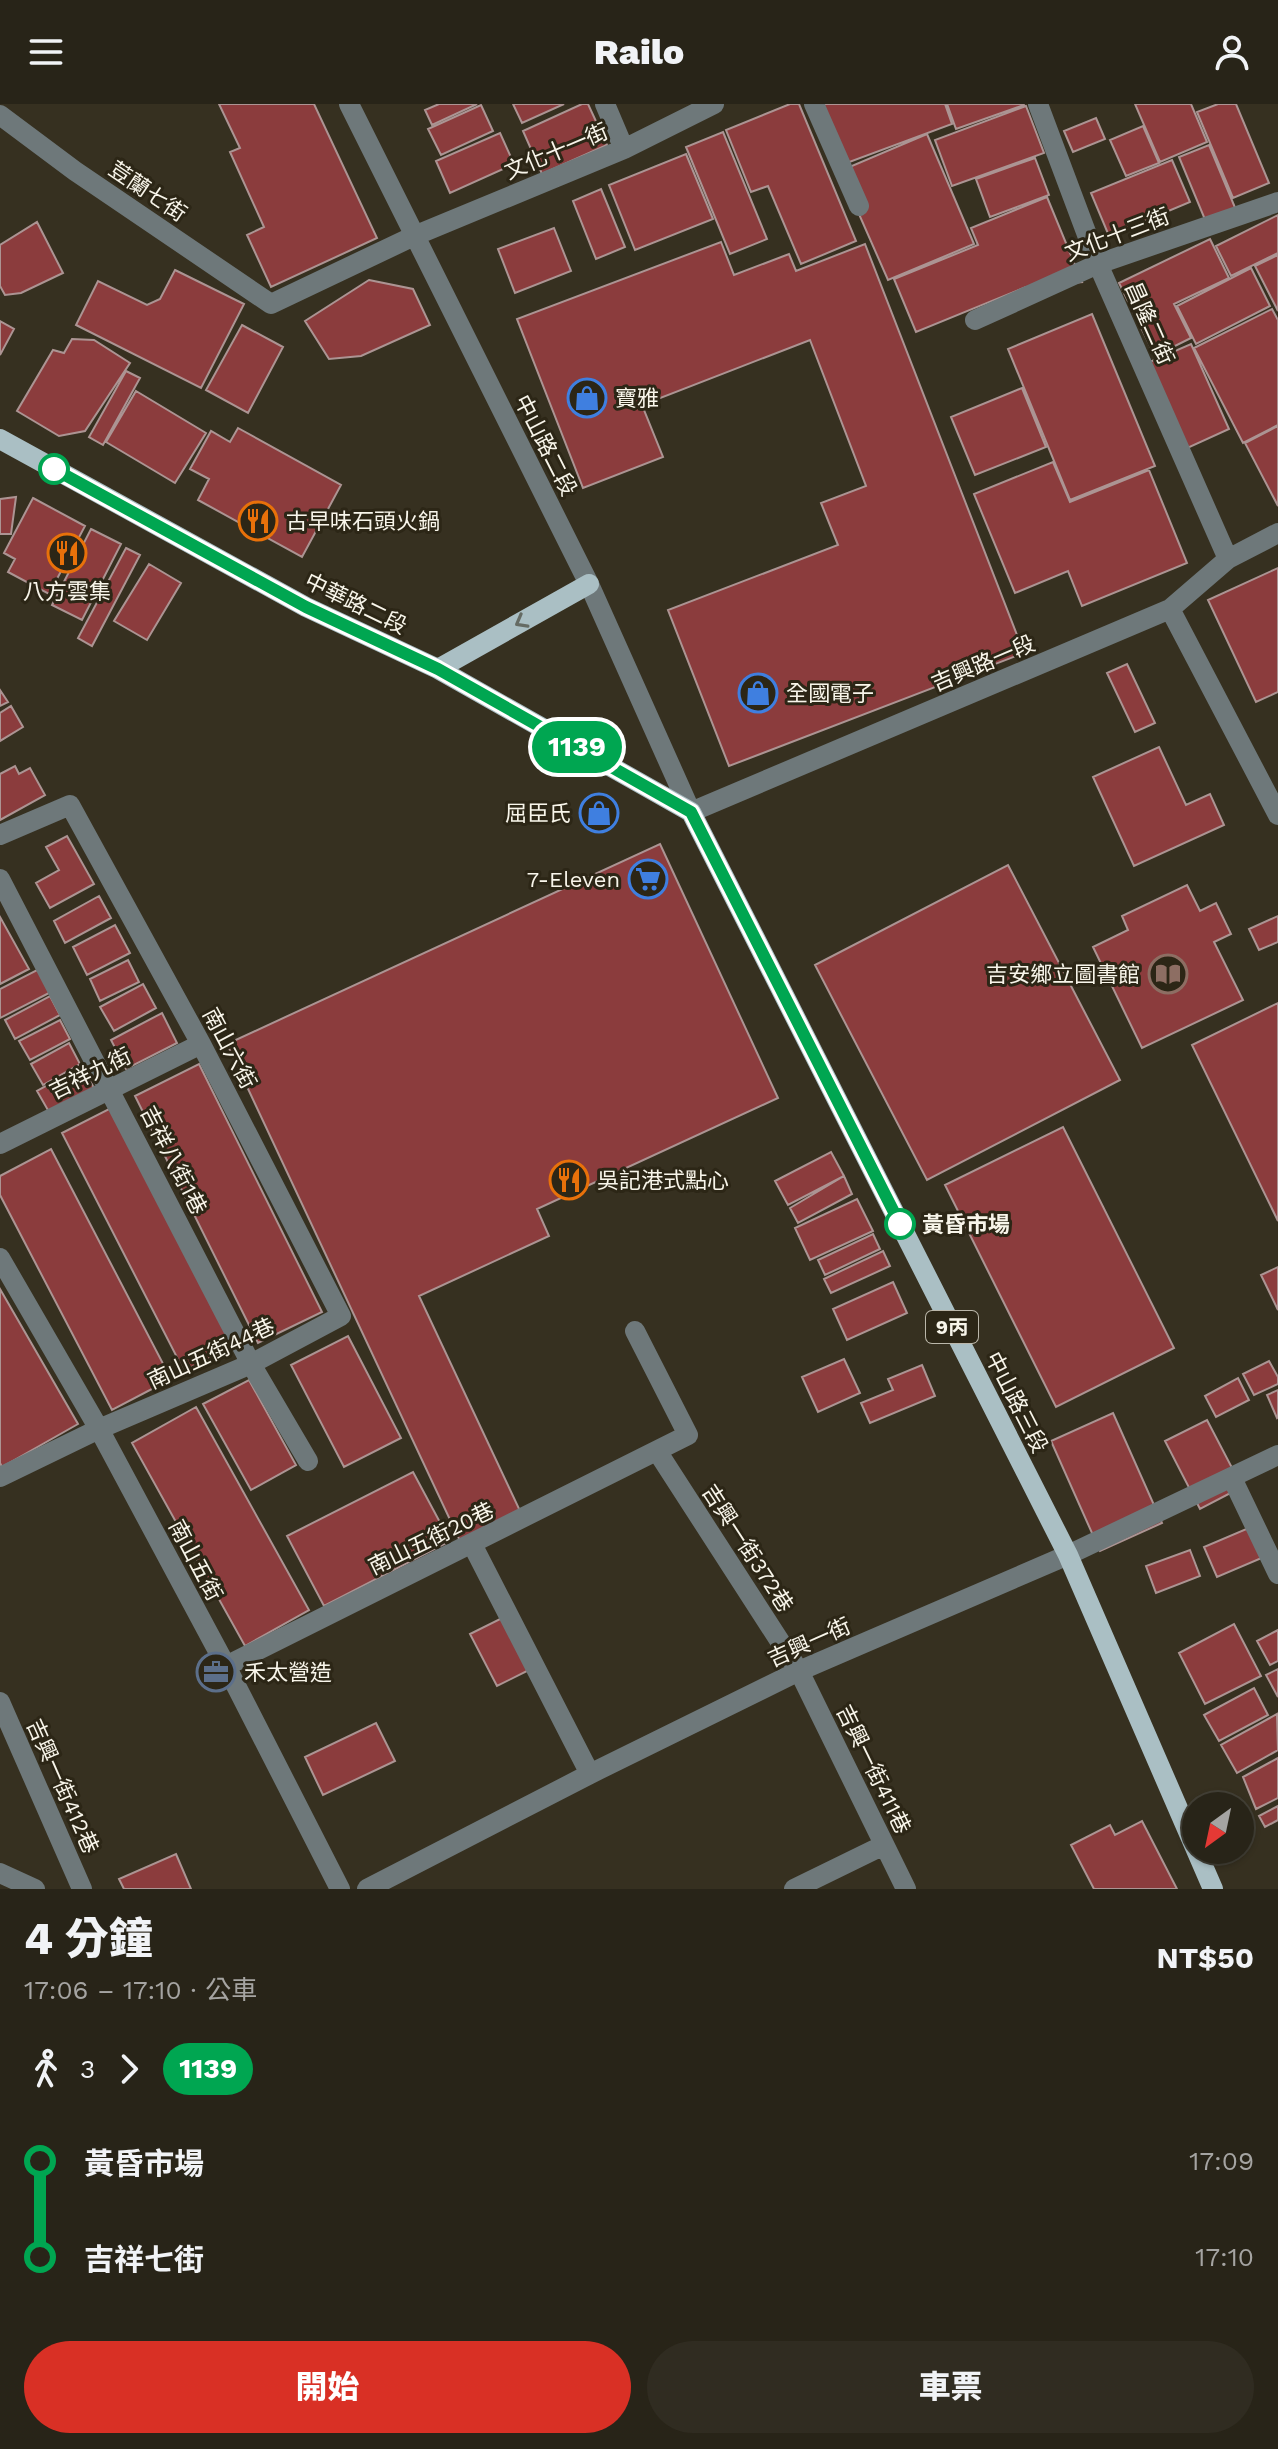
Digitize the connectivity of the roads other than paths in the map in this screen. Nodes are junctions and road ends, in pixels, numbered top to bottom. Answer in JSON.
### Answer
{"nodes":[{"id":1,"x":349,"y":104,"type":"edge"},
{"id":2,"x":605,"y":104,"type":"edge"},
{"id":3,"x":714,"y":104,"type":"edge"},
{"id":4,"x":814,"y":104,"type":"edge"},
{"id":5,"x":1038,"y":104,"type":"edge"},
{"id":6,"x":0,"y":115,"type":"edge"},
{"id":7,"x":624,"y":149,"type":"junction"},
{"id":8,"x":1278,"y":202,"type":"edge"},
{"id":9,"x":859,"y":206,"type":"dead end"},
{"id":10,"x":414,"y":236,"type":"junction"},
{"id":11,"x":1098,"y":264,"type":"junction"},
{"id":12,"x":271,"y":304,"type":"joint"},
{"id":13,"x":975,"y":320,"type":"dead end"},
{"id":14,"x":0,"y":439,"type":"edge"},
{"id":15,"x":1278,"y":533,"type":"edge"},
{"id":16,"x":1228,"y":559,"type":"junction"},
{"id":17,"x":589,"y":584,"type":"junction"},
{"id":18,"x":1170,"y":609,"type":"junction"},
{"id":19,"x":438,"y":669,"type":"junction"},
{"id":20,"x":691,"y":812,"type":"junction"},
{"id":21,"x":1278,"y":815,"type":"edge"},
{"id":22,"x":0,"y":835,"type":"edge"},
{"id":23,"x":0,"y":879,"type":"edge"},
{"id":24,"x":201,"y":1044,"type":"junction"},
{"id":25,"x":111,"y":1090,"type":"junction"},
{"id":26,"x":0,"y":1144,"type":"edge"},
{"id":27,"x":0,"y":1258,"type":"edge"},
{"id":28,"x":341,"y":1316,"type":"joint"},
{"id":29,"x":635,"y":1331,"type":"dead end"},
{"id":30,"x":251,"y":1364,"type":"junction"},
{"id":31,"x":99,"y":1429,"type":"junction"},
{"id":32,"x":657,"y":1451,"type":"junction"},
{"id":33,"x":1278,"y":1455,"type":"edge"},
{"id":34,"x":308,"y":1461,"type":"dead end"},
{"id":35,"x":0,"y":1477,"type":"edge"},
{"id":36,"x":1232,"y":1478,"type":"junction"},
{"id":37,"x":472,"y":1544,"type":"junction"},
{"id":38,"x":1068,"y":1555,"type":"junction"},
{"id":39,"x":1278,"y":1574,"type":"edge"},
{"id":40,"x":226,"y":1666,"type":"junction"},
{"id":41,"x":799,"y":1671,"type":"junction"},
{"id":42,"x":0,"y":1702,"type":"edge"},
{"id":43,"x":590,"y":1774,"type":"junction"},
{"id":44,"x":884,"y":1845,"type":"junction"},
{"id":45,"x":0,"y":1873,"type":"edge"},
{"id":46,"x":35,"y":1889,"type":"edge"},
{"id":47,"x":82,"y":1889,"type":"edge"},
{"id":48,"x":340,"y":1889,"type":"edge"},
{"id":49,"x":367,"y":1889,"type":"edge"},
{"id":50,"x":794,"y":1889,"type":"edge"},
{"id":51,"x":906,"y":1889,"type":"edge"},
{"id":52,"x":1213,"y":1889,"type":"edge"}],
"edges":[{"from":1,"to":10,"type":"street","name":"中山路二段"},
{"from":2,"to":7,"type":"street"},
{"from":3,"to":7,"type":"street","name":"文化十一街"},
{"from":4,"to":9,"type":"street"},
{"from":5,"to":11,"type":"street","name":"昌隆二街"},
{"from":6,"to":12,"type":"street","name":"荳蘭七街"},
{"from":7,"to":10,"type":"street","name":"文化十一街"},
{"from":8,"to":11,"type":"street","name":"文化十三街"},
{"from":10,"to":12,"type":"street","name":"文化十一街"},
{"from":10,"to":17,"type":"street","name":"中山路二段"},
{"from":11,"to":13,"type":"street","name":"文化十三街"},
{"from":11,"to":16,"type":"street","name":"昌隆二街"},
{"from":14,"to":19,"type":"main road","name":"中華路二段"},
{"from":15,"to":16,"type":"street","name":"吉興路一段"},
{"from":16,"to":18,"type":"street","name":"吉興路一段"},
{"from":17,"to":19,"type":"main road","one_way":true},
{"from":17,"to":20,"type":"street","name":"中山路二段"},
{"from":18,"to":20,"type":"street","name":"吉興路一段"},
{"from":18,"to":21,"type":"street"},
{"from":19,"to":20,"type":"main road","name":"中華路二段"},
{"from":20,"to":38,"type":"main road","name":"中山路三段","number":"9丙"},
{"from":22,"to":24,"type":"street","name":"南山六街"},
{"from":23,"to":25,"type":"street","name":"吉祥八街1巷"},
{"from":24,"to":25,"type":"street","name":"吉祥九街"},
{"from":24,"to":28,"type":"street","name":"南山六街"},
{"from":25,"to":26,"type":"street","name":"吉祥九街"},
{"from":25,"to":30,"type":"street","name":"吉祥八街1巷"},
{"from":27,"to":31,"type":"street","name":"南山五街"},
{"from":28,"to":30,"type":"street","name":"南山五街44巷"},
{"from":29,"to":32,"type":"street","name":"南山五街20巷"},
{"from":30,"to":31,"type":"street","name":"南山五街44巷"},
{"from":30,"to":34,"type":"street","name":"吉祥八街1巷"},
{"from":31,"to":35,"type":"street","name":"南山五街44巷"},
{"from":31,"to":40,"type":"street","name":"南山五街"},
{"from":32,"to":37,"type":"street","name":"南山五街20巷"},
{"from":32,"to":41,"type":"street","name":"吉興一街372巷"},
{"from":33,"to":36,"type":"street","name":"吉興一街"},
{"from":36,"to":38,"type":"street","name":"吉興一街"},
{"from":36,"to":39,"type":"street"},
{"from":37,"to":40,"type":"street","name":"南山五街20巷"},
{"from":37,"to":43,"type":"street"},
{"from":38,"to":41,"type":"street","name":"吉興一街"},
{"from":38,"to":52,"type":"main road","name":"中山路三段","number":"9丙"},
{"from":40,"to":48,"type":"street","name":"南山五街"},
{"from":41,"to":43,"type":"street","name":"吉興一街"},
{"from":41,"to":44,"type":"street","name":"吉興一街411巷"},
{"from":42,"to":47,"type":"street","name":"吉興一街412巷"},
{"from":43,"to":49,"type":"street","name":"吉興一街"},
{"from":44,"to":50,"type":"street"},
{"from":44,"to":51,"type":"street","name":"吉興一街411巷"},
{"from":45,"to":46,"type":"street"}]}
